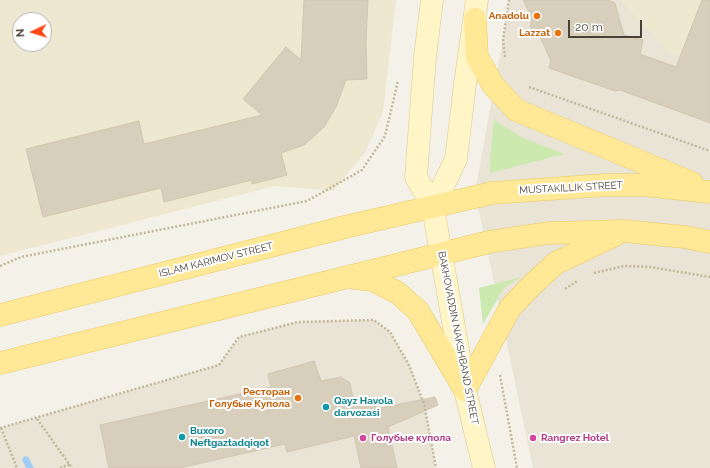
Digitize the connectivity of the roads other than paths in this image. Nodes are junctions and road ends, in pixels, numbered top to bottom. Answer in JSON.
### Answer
{"nodes":[{"id":1,"x":432,"y":0,"type":"edge"},
{"id":2,"x":476,"y":9,"type":"edge"},
{"id":3,"x":710,"y":191,"type":"edge"},
{"id":4,"x":433,"y":207,"type":"junction"},
{"id":5,"x":624,"y":231,"type":"junction"},
{"id":6,"x":710,"y":242,"type":"edge"},
{"id":7,"x":442,"y":254,"type":"junction"},
{"id":8,"x":348,"y":278,"type":"junction"},
{"id":9,"x":0,"y":315,"type":"edge"},
{"id":10,"x":0,"y":363,"type":"edge"},
{"id":11,"x":466,"y":390,"type":"junction"},
{"id":12,"x":484,"y":468,"type":"edge"}],
"edges":[{"from":1,"to":4,"type":"main road","name":"BAKHOVADDIN NAKSHBAND STREET"},
{"from":2,"to":3,"type":"main road"},
{"from":2,"to":4,"type":"main road"},
{"from":3,"to":4,"type":"main road","name":"MUSTAKILLIK STREET"},
{"from":4,"to":7,"type":"main road","name":"BAKHOVADDIN NAKSHBAND STREET"},
{"from":4,"to":9,"type":"main road","name":"ISLAM KARIMOV STREET"},
{"from":5,"to":6,"type":"main road"},
{"from":5,"to":7,"type":"main road"},
{"from":5,"to":11,"type":"main road"},
{"from":7,"to":8,"type":"main road"},
{"from":7,"to":11,"type":"main road","name":"BAKHOVADDIN NAKSHBAND STREET"},
{"from":8,"to":10,"type":"main road"},
{"from":8,"to":11,"type":"main road"},
{"from":11,"to":12,"type":"main road","name":"BAKHOVADDIN NAKSHBAND STREET"}]}
